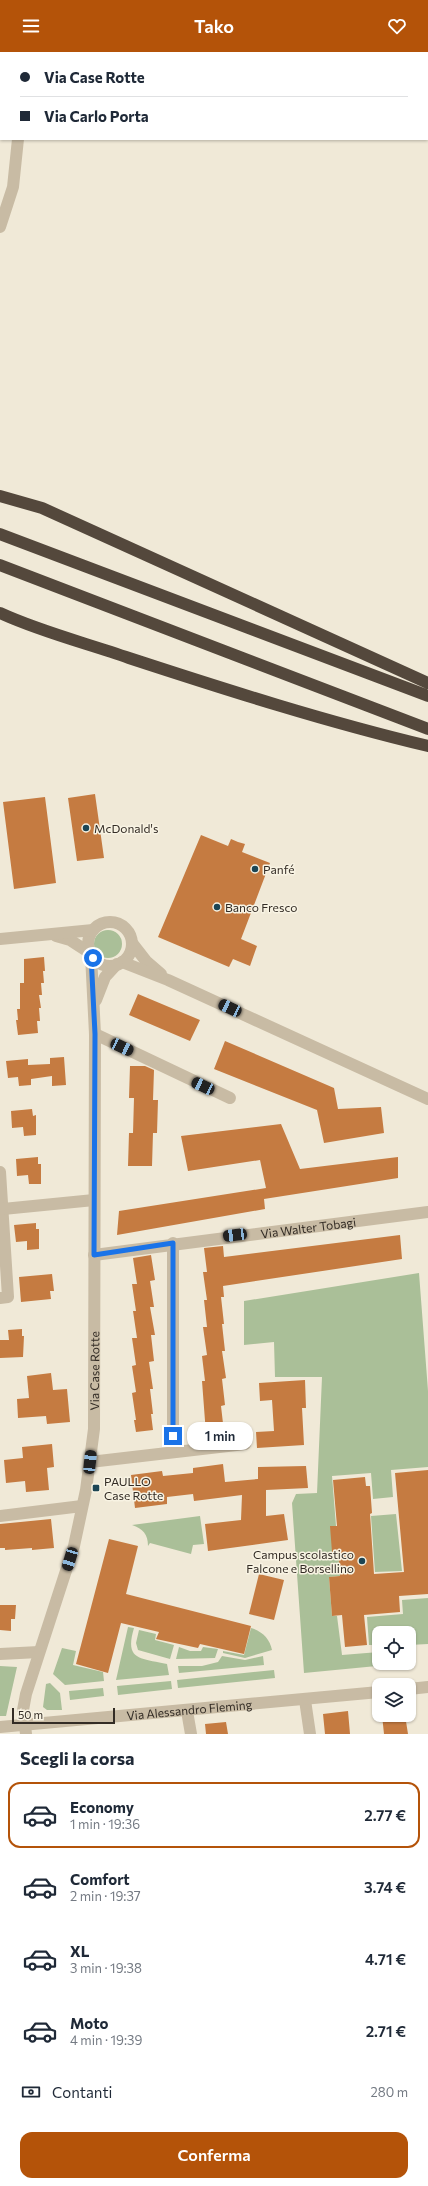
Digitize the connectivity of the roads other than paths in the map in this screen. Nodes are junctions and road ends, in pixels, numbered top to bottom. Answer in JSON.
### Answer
{"nodes":[{"id":1,"x":18,"y":140,"type":"edge"},
{"id":2,"x":0,"y":227,"type":"edge"},
{"id":3,"x":0,"y":496,"type":"edge"},
{"id":4,"x":0,"y":534,"type":"edge"},
{"id":5,"x":0,"y":565,"type":"edge"},
{"id":6,"x":0,"y":613,"type":"edge"},
{"id":7,"x":428,"y":683,"type":"edge"},
{"id":8,"x":428,"y":696,"type":"edge"},
{"id":9,"x":428,"y":729,"type":"edge"},
{"id":10,"x":428,"y":746,"type":"edge"},
{"id":11,"x":93,"y":930,"type":"junction"},
{"id":12,"x":45,"y":935,"type":"junction"},
{"id":13,"x":0,"y":939,"type":"edge"},
{"id":14,"x":132,"y":943,"type":"junction"},
{"id":15,"x":91,"y":954,"type":"junction"},
{"id":16,"x":120,"y":963,"type":"junction"},
{"id":17,"x":168,"y":980,"type":"junction"},
{"id":18,"x":94,"y":1006,"type":"junction"},
{"id":19,"x":95,"y":1034,"type":"junction"},
{"id":20,"x":230,"y":1098,"type":"dead end"},
{"id":21,"x":428,"y":1099,"type":"edge"},
{"id":22,"x":0,"y":1172,"type":"edge"},
{"id":23,"x":94,"y":1200,"type":"junction"},
{"id":24,"x":3,"y":1209,"type":"junction"},
{"id":25,"x":428,"y":1212,"type":"edge"},
{"id":26,"x":173,"y":1243,"type":"junction"},
{"id":27,"x":94,"y":1255,"type":"junction"},
{"id":28,"x":4,"y":1298,"type":"edge"},
{"id":29,"x":246,"y":1444,"type":"dead end"},
{"id":30,"x":173,"y":1451,"type":"junction"},
{"id":31,"x":90,"y":1462,"type":"junction"},
{"id":32,"x":82,"y":1506,"type":"junction"},
{"id":33,"x":0,"y":1516,"type":"edge"},
{"id":34,"x":39,"y":1652,"type":"junction"},
{"id":35,"x":0,"y":1654,"type":"edge"},
{"id":36,"x":428,"y":1687,"type":"edge"},
{"id":37,"x":416,"y":1688,"type":"edge"},
{"id":38,"x":372,"y":1693,"type":"edge"},
{"id":39,"x":304,"y":1700,"type":"junction"},
{"id":40,"x":187,"y":1711,"type":"junction"},
{"id":41,"x":0,"y":1727,"type":"edge"},
{"id":42,"x":25,"y":1729,"type":"edge"},
{"id":43,"x":191,"y":1734,"type":"edge"},
{"id":44,"x":310,"y":1734,"type":"edge"}],
"edges":[{"from":1,"to":2,"type":"street"},
{"from":3,"to":7,"type":"highway"},
{"from":4,"to":8,"type":"highway"},
{"from":5,"to":9,"type":"highway"},
{"from":6,"to":10,"type":"highway"},
{"from":11,"to":12,"type":"street"},
{"from":11,"to":14,"type":"street"},
{"from":11,"to":15,"type":"street"},
{"from":12,"to":13,"type":"street"},
{"from":12,"to":15,"type":"street"},
{"from":14,"to":16,"type":"street"},
{"from":14,"to":17,"type":"street"},
{"from":15,"to":16,"type":"street"},
{"from":15,"to":18,"type":"street","name":"Via Case Rotte"},
{"from":16,"to":17,"type":"street"},
{"from":16,"to":18,"type":"street","name":"Via Case Rotte"},
{"from":17,"to":21,"type":"street"},
{"from":18,"to":19,"type":"street","name":"Via Case Rotte"},
{"from":19,"to":20,"type":"street"},
{"from":19,"to":23,"type":"street","name":"Via Case Rotte"},
{"from":22,"to":24,"type":"street"},
{"from":23,"to":24,"type":"street"},
{"from":23,"to":27,"type":"street","name":"Via Case Rotte"},
{"from":24,"to":28,"type":"street"},
{"from":25,"to":26,"type":"street","name":"Via Walter Tobagi"},
{"from":26,"to":27,"type":"street","name":"Via Walter Tobagi"},
{"from":26,"to":30,"type":"street"},
{"from":27,"to":31,"type":"street","name":"Via Case Rotte"},
{"from":29,"to":30,"type":"street"},
{"from":30,"to":31,"type":"street"},
{"from":31,"to":32,"type":"street","name":"Via Case Rotte"},
{"from":32,"to":33,"type":"street"},
{"from":32,"to":34,"type":"street","name":"Via Case Rotte"},
{"from":34,"to":35,"type":"street"},
{"from":34,"to":42,"type":"street","name":"Via Case Rotte"},
{"from":36,"to":37,"type":"street"},
{"from":38,"to":39,"type":"street","name":"Via Alessandro Fleming"},
{"from":39,"to":40,"type":"street","name":"Via Alessandro Fleming"},
{"from":39,"to":44,"type":"street"},
{"from":40,"to":42,"type":"street","name":"Via Alessandro Fleming"},
{"from":40,"to":43,"type":"street"},
{"from":41,"to":42,"type":"street","name":"Via Alessandro Fleming"}]}
